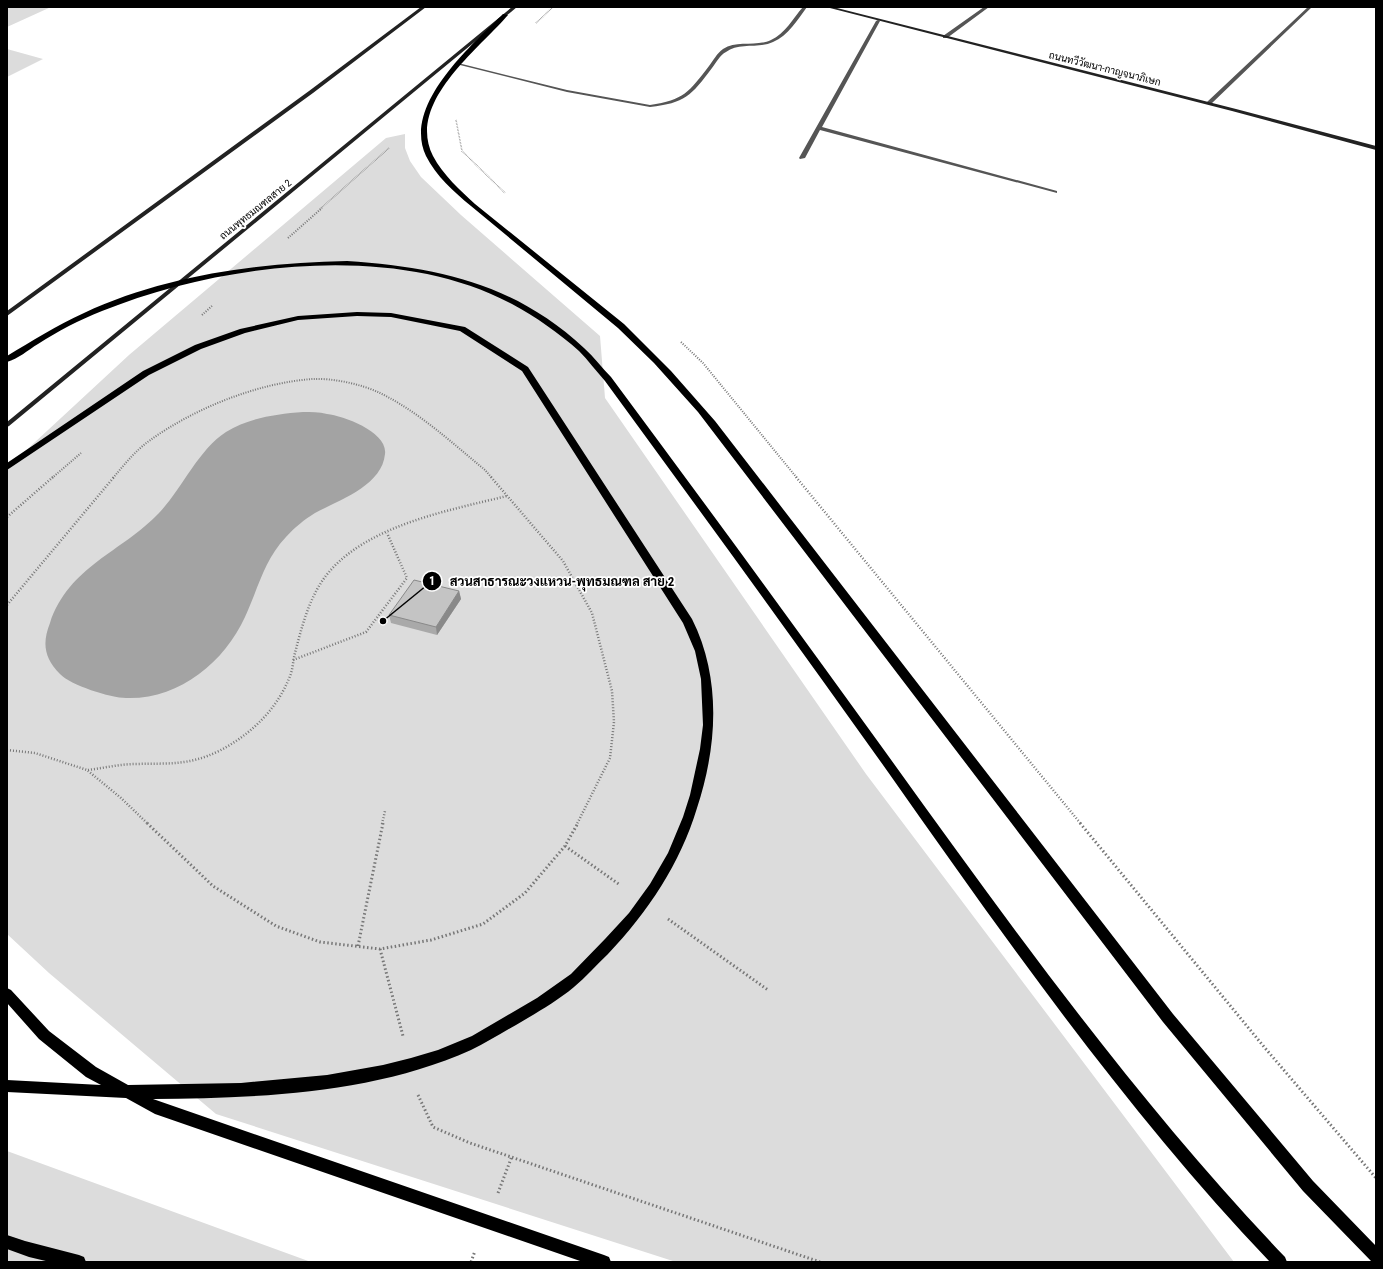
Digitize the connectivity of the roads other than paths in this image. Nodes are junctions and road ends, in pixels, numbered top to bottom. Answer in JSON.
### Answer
{"nodes":[{"id":1,"x":424,"y":7,"type":"edge"},
{"id":2,"x":515,"y":7,"type":"edge"},
{"id":3,"x":805,"y":7,"type":"edge"},
{"id":4,"x":828,"y":7,"type":"edge"},
{"id":5,"x":987,"y":7,"type":"edge"},
{"id":6,"x":1310,"y":7,"type":"edge"},
{"id":7,"x":505,"y":15,"type":"junction"},
{"id":8,"x":878,"y":20,"type":"junction"},
{"id":9,"x":945,"y":37,"type":"junction"},
{"id":10,"x":458,"y":64,"type":"junction"},
{"id":11,"x":1209,"y":103,"type":"junction"},
{"id":12,"x":819,"y":128,"type":"junction"},
{"id":13,"x":1376,"y":148,"type":"edge"},
{"id":14,"x":802,"y":158,"type":"dead end"},
{"id":15,"x":1055,"y":192,"type":"dead end"},
{"id":16,"x":7,"y":314,"type":"edge"},
{"id":17,"x":7,"y":360,"type":"edge"},
{"id":18,"x":7,"y":425,"type":"edge"},
{"id":19,"x":7,"y":467,"type":"edge"},
{"id":20,"x":7,"y":994,"type":"edge"},
{"id":21,"x":7,"y":1086,"type":"edge"},
{"id":22,"x":7,"y":1242,"type":"edge"},
{"id":23,"x":24,"y":1248,"type":"junction"},
{"id":24,"x":1376,"y":1256,"type":"edge"},
{"id":25,"x":60,"y":1262,"type":"edge"},
{"id":26,"x":80,"y":1262,"type":"edge"},
{"id":27,"x":604,"y":1262,"type":"edge"},
{"id":28,"x":1280,"y":1262,"type":"edge"}],
"edges":[{"from":1,"to":16,"type":"main road"},
{"from":2,"to":7,"type":"main road","name":"ถนนพุทธมณฑลสาย 2"},
{"from":3,"to":10,"type":"street"},
{"from":4,"to":8,"type":"main road","name":"ถนนทวีวัฒนา-กาญจนาภิเษก"},
{"from":5,"to":9,"type":"street"},
{"from":6,"to":11,"type":"street"},
{"from":7,"to":10,"type":"main road"},
{"from":7,"to":18,"type":"main road","name":"ถนนพุทธมณฑลสาย 2"},
{"from":8,"to":9,"type":"main road","name":"ถนนทวีวัฒนา-กาญจนาภิเษก"},
{"from":8,"to":12,"type":"street"},
{"from":9,"to":11,"type":"main road","name":"ถนนทวีวัฒนา-กาญจนาภิเษก"},
{"from":10,"to":24,"type":"main road"},
{"from":11,"to":13,"type":"main road","name":"ถนนทวีวัฒนา-กาญจนาภิเษก"},
{"from":12,"to":14,"type":"street"},
{"from":12,"to":15,"type":"street"},
{"from":17,"to":28,"type":"main road"},
{"from":19,"to":21,"type":"main road"},
{"from":20,"to":27,"type":"main road"},
{"from":22,"to":23,"type":"main road"},
{"from":23,"to":25,"type":"main road"},
{"from":23,"to":26,"type":"main road"}]}
